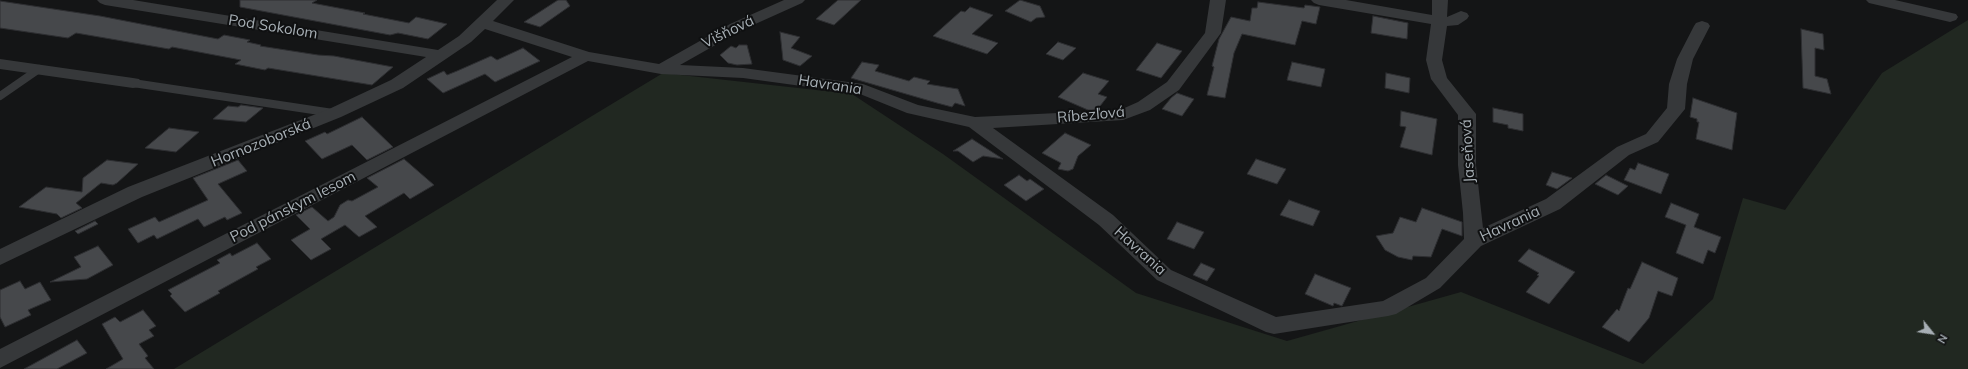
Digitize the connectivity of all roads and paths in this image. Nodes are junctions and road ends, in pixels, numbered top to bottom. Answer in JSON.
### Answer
{"nodes":[{"id":1,"x":105,"y":0,"type":"edge"},
{"id":2,"x":506,"y":0,"type":"edge"},
{"id":3,"x":798,"y":0,"type":"edge"},
{"id":4,"x":1218,"y":0,"type":"edge"},
{"id":5,"x":1319,"y":0,"type":"edge"},
{"id":6,"x":1440,"y":0,"type":"edge"},
{"id":7,"x":1874,"y":0,"type":"edge"},
{"id":8,"x":1461,"y":16,"type":"dead end"},
{"id":9,"x":1950,"y":17,"type":"dead end"},
{"id":10,"x":1439,"y":21,"type":"junction"},
{"id":11,"x":484,"y":23,"type":"junction"},
{"id":12,"x":1702,"y":26,"type":"dead end"},
{"id":13,"x":441,"y":55,"type":"junction"},
{"id":14,"x":586,"y":56,"type":"junction"},
{"id":15,"x":0,"y":64,"type":"edge"},
{"id":16,"x":39,"y":69,"type":"junction"},
{"id":17,"x":661,"y":69,"type":"junction"},
{"id":18,"x":133,"y":83,"type":"joint"},
{"id":19,"x":0,"y":96,"type":"edge"},
{"id":20,"x":335,"y":114,"type":"junction"},
{"id":21,"x":975,"y":123,"type":"junction"},
{"id":22,"x":1474,"y":241,"type":"junction"},
{"id":23,"x":0,"y":258,"type":"edge"},
{"id":24,"x":0,"y":359,"type":"edge"}],
"edges":[{"from":1,"to":13,"type":"street","name":"Pod Sokolom"},
{"from":2,"to":11,"type":"street","name":"Hornozoborská"},
{"from":3,"to":17,"type":"street","name":"Višňová"},
{"from":4,"to":21,"type":"street","name":"Ríbezľová"},
{"from":5,"to":10,"type":"street"},
{"from":6,"to":10,"type":"street","name":"Jaseňová"},
{"from":7,"to":9,"type":"street"},
{"from":8,"to":10,"type":"street"},
{"from":10,"to":22,"type":"street","name":"Jaseňová"},
{"from":11,"to":13,"type":"street","name":"Hornozoborská"},
{"from":11,"to":14,"type":"street","name":"Havrania"},
{"from":12,"to":22,"type":"street","name":"Havrania"},
{"from":13,"to":20,"type":"street","name":"Hornozoborská"},
{"from":14,"to":17,"type":"street","name":"Havrania"},
{"from":14,"to":24,"type":"street","name":"Pod pánskym lesom"},
{"from":15,"to":16,"type":"street"},
{"from":16,"to":18,"type":"street"},
{"from":16,"to":19,"type":"lane"},
{"from":17,"to":21,"type":"street","name":"Havrania"},
{"from":18,"to":20,"type":"lane"},
{"from":20,"to":23,"type":"street","name":"Hornozoborská"},
{"from":21,"to":22,"type":"street","name":"Havrania"}]}
